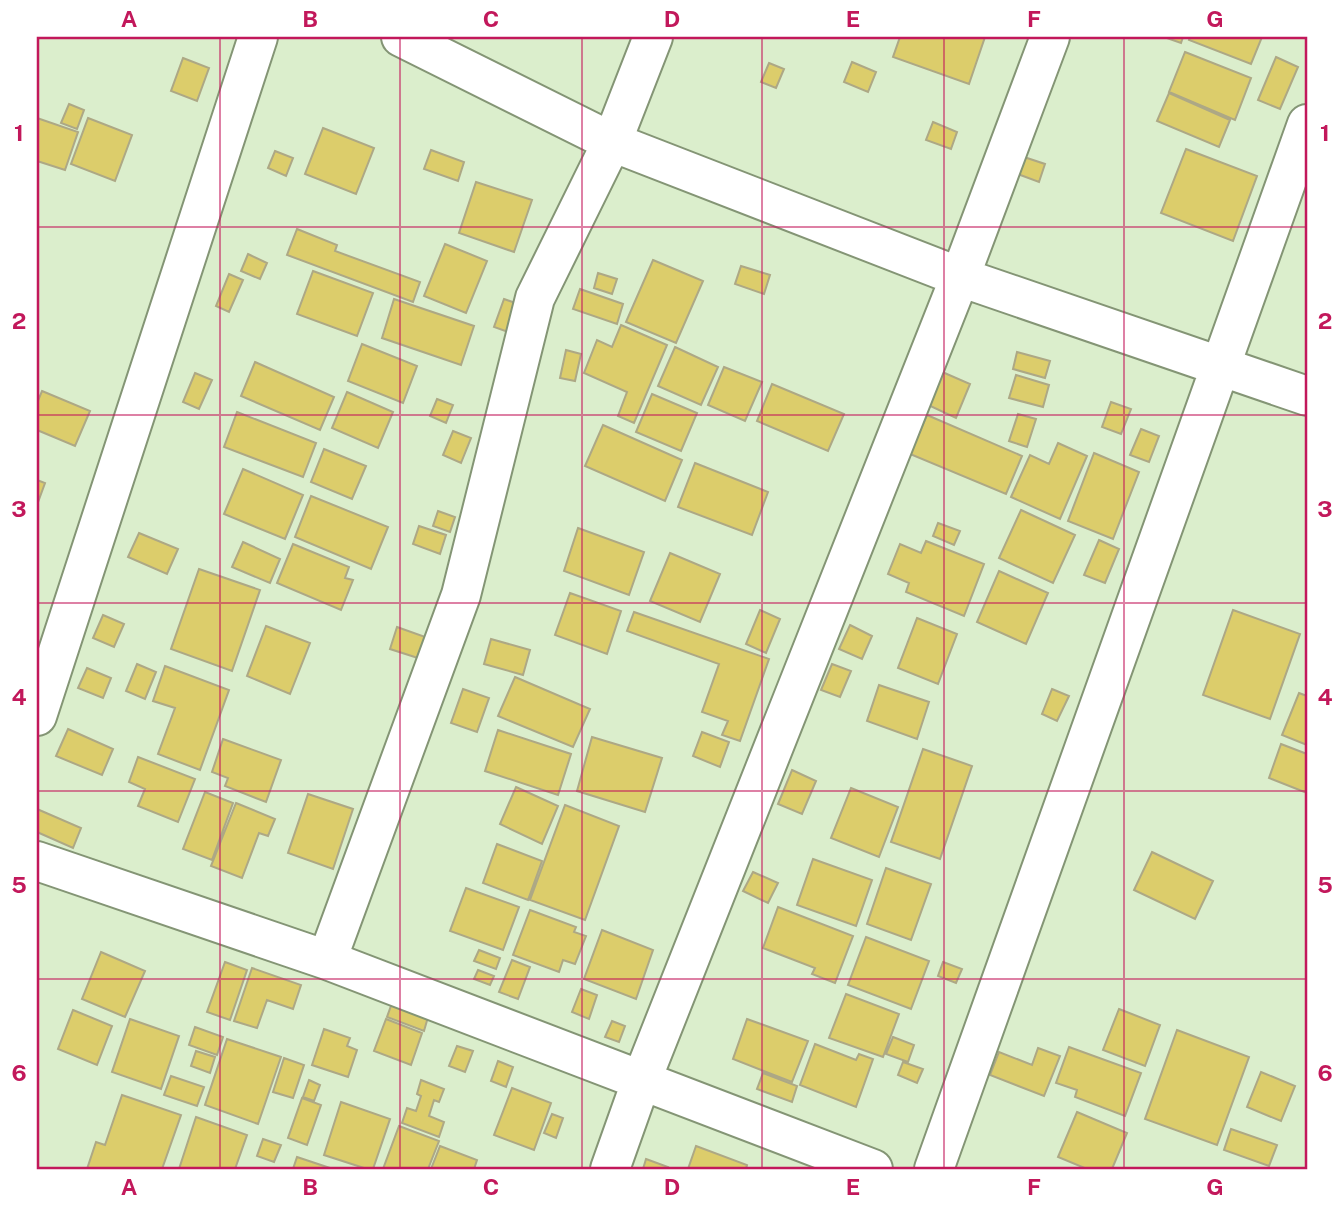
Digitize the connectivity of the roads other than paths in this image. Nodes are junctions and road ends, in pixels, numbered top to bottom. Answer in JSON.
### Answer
{"nodes":[{"id":1,"x":258,"y":37,"type":"edge"},
{"id":2,"x":401,"y":37,"type":"edge"},
{"id":3,"x":653,"y":37,"type":"edge"},
{"id":4,"x":1051,"y":37,"type":"edge"},
{"id":5,"x":1307,"y":124,"type":"edge"},
{"id":6,"x":612,"y":142,"type":"junction"},
{"id":7,"x":960,"y":277,"type":"junction"},
{"id":8,"x":1219,"y":365,"type":"junction"},
{"id":9,"x":1307,"y":396,"type":"edge"},
{"id":10,"x":37,"y":716,"type":"edge"},
{"id":11,"x":37,"y":861,"type":"edge"},
{"id":12,"x":327,"y":960,"type":"junction"},
{"id":13,"x":642,"y":1079,"type":"junction"},
{"id":14,"x":610,"y":1169,"type":"edge"},
{"id":15,"x":873,"y":1169,"type":"edge"},
{"id":16,"x":934,"y":1169,"type":"edge"}],
"edges":[{"from":1,"to":10,"type":"street"},
{"from":2,"to":6,"type":"street"},
{"from":3,"to":6,"type":"street"},
{"from":4,"to":7,"type":"street"},
{"from":5,"to":8,"type":"street"},
{"from":6,"to":7,"type":"street"},
{"from":6,"to":12,"type":"street"},
{"from":7,"to":8,"type":"street"},
{"from":7,"to":13,"type":"street"},
{"from":8,"to":9,"type":"street"},
{"from":8,"to":16,"type":"street"},
{"from":11,"to":12,"type":"street"},
{"from":12,"to":13,"type":"street"},
{"from":13,"to":14,"type":"street"},
{"from":13,"to":15,"type":"street"}]}
